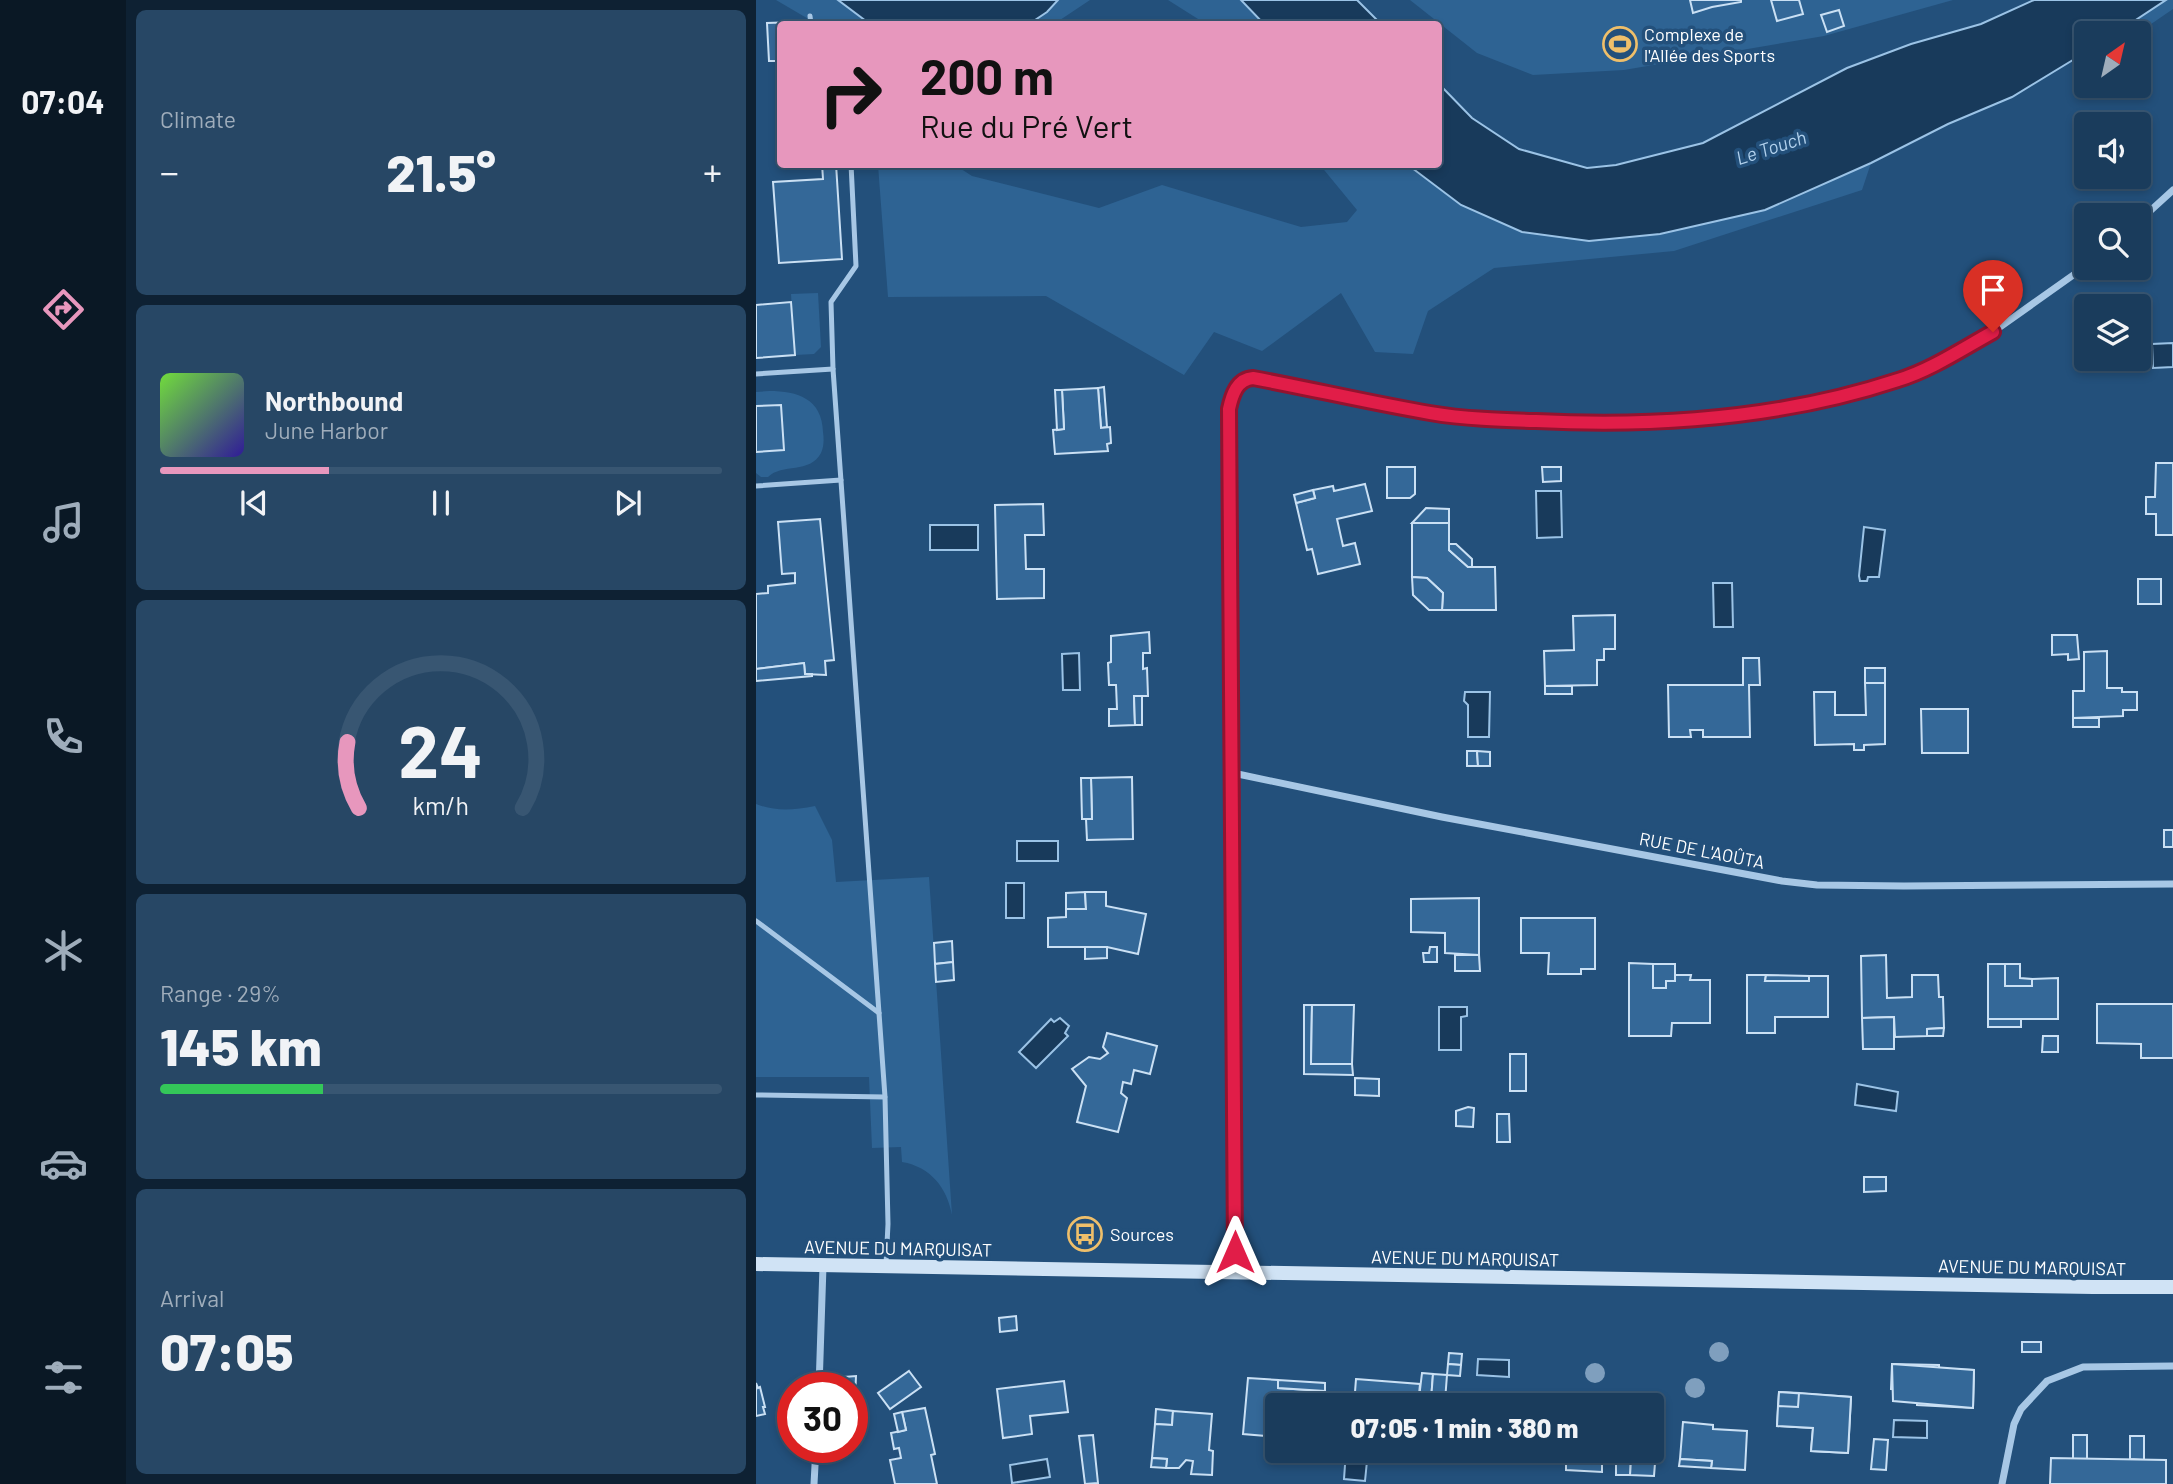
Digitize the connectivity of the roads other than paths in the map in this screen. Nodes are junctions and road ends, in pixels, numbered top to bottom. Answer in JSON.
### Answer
{"nodes":[{"id":1,"x":810,"y":16,"type":"dead end"},
{"id":2,"x":811,"y":21,"type":"edge"},
{"id":3,"x":851,"y":168,"type":"edge"},
{"id":4,"x":2173,"y":190,"type":"edge"},
{"id":5,"x":2151,"y":210,"type":"edge"},
{"id":6,"x":2074,"y":275,"type":"edge"},
{"id":7,"x":833,"y":369,"type":"junction"},
{"id":8,"x":756,"y":374,"type":"edge"},
{"id":9,"x":841,"y":480,"type":"junction"},
{"id":10,"x":756,"y":486,"type":"edge"},
{"id":11,"x":1233,"y":773,"type":"junction"},
{"id":12,"x":2173,"y":884,"type":"edge"},
{"id":13,"x":756,"y":921,"type":"edge"},
{"id":14,"x":879,"y":1013,"type":"junction"},
{"id":15,"x":756,"y":1095,"type":"edge"},
{"id":16,"x":885,"y":1097,"type":"junction"},
{"id":17,"x":756,"y":1264,"type":"edge"},
{"id":18,"x":823,"y":1266,"type":"junction"},
{"id":19,"x":886,"y":1267,"type":"junction"},
{"id":20,"x":1234,"y":1273,"type":"junction"},
{"id":21,"x":2173,"y":1287,"type":"edge"},
{"id":22,"x":2173,"y":1366,"type":"edge"},
{"id":23,"x":820,"y":1372,"type":"edge"},
{"id":24,"x":815,"y":1463,"type":"edge"},
{"id":25,"x":814,"y":1484,"type":"edge"},
{"id":26,"x":2002,"y":1484,"type":"edge"}],
"edges":[{"from":1,"to":2,"type":"lane"},
{"from":3,"to":7,"type":"lane"},
{"from":4,"to":5,"type":"street"},
{"from":6,"to":11,"type":"street"},
{"from":7,"to":8,"type":"lane"},
{"from":7,"to":9,"type":"lane"},
{"from":9,"to":10,"type":"lane"},
{"from":9,"to":14,"type":"lane"},
{"from":11,"to":12,"type":"street","name":"RUE DE L'AOÛTA"},
{"from":11,"to":20,"type":"street"},
{"from":13,"to":14,"type":"lane"},
{"from":14,"to":16,"type":"lane"},
{"from":15,"to":16,"type":"lane"},
{"from":16,"to":19,"type":"lane"},
{"from":17,"to":18,"type":"main road","name":"AVENUE DU MARQUISAT"},
{"from":18,"to":19,"type":"main road","name":"AVENUE DU MARQUISAT"},
{"from":18,"to":23,"type":"street"},
{"from":19,"to":20,"type":"main road","name":"AVENUE DU MARQUISAT"},
{"from":20,"to":21,"type":"main road","name":"AVENUE DU MARQUISAT"},
{"from":22,"to":26,"type":"street"},
{"from":24,"to":25,"type":"street"}]}
